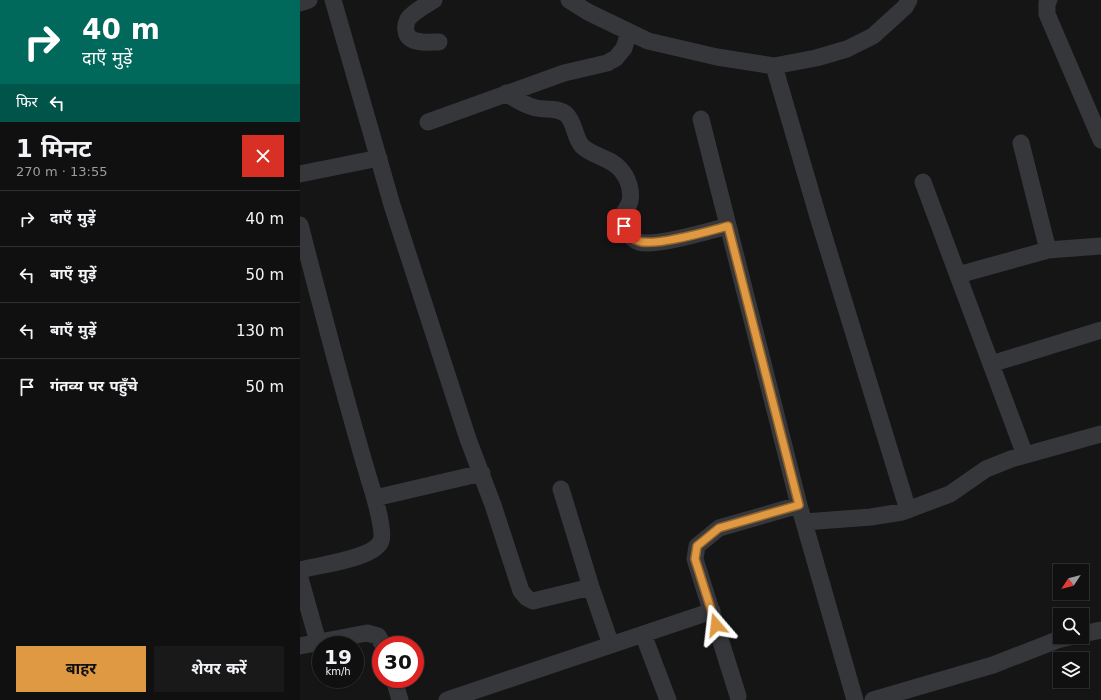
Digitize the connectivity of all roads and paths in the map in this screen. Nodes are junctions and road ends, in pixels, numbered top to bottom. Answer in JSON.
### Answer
{"nodes":[{"id":1,"x":309,"y":0,"type":"edge"},
{"id":2,"x":333,"y":0,"type":"edge"},
{"id":3,"x":434,"y":0,"type":"edge"},
{"id":4,"x":569,"y":0,"type":"edge"},
{"id":5,"x":909,"y":0,"type":"edge"},
{"id":6,"x":1049,"y":0,"type":"edge"},
{"id":7,"x":300,"y":3,"type":"edge"},
{"id":8,"x":630,"y":32,"type":"junction"},
{"id":9,"x":439,"y":42,"type":"dead end"},
{"id":10,"x":774,"y":66,"type":"junction"},
{"id":11,"x":506,"y":93,"type":"junction"},
{"id":12,"x":700,"y":119,"type":"dead end"},
{"id":13,"x":428,"y":122,"type":"dead end"},
{"id":14,"x":1101,"y":140,"type":"edge"},
{"id":15,"x":1021,"y":143,"type":"dead end"},
{"id":16,"x":379,"y":158,"type":"junction"},
{"id":17,"x":300,"y":174,"type":"edge"},
{"id":18,"x":924,"y":182,"type":"dead end"},
{"id":19,"x":300,"y":225,"type":"edge"},
{"id":20,"x":728,"y":226,"type":"junction"},
{"id":21,"x":1101,"y":246,"type":"edge"},
{"id":22,"x":1048,"y":250,"type":"junction"},
{"id":23,"x":958,"y":275,"type":"junction"},
{"id":24,"x":1101,"y":330,"type":"edge"},
{"id":25,"x":991,"y":364,"type":"junction"},
{"id":26,"x":1101,"y":434,"type":"edge"},
{"id":27,"x":1025,"y":455,"type":"junction"},
{"id":28,"x":482,"y":473,"type":"junction"},
{"id":29,"x":561,"y":489,"type":"dead end"},
{"id":30,"x":375,"y":498,"type":"junction"},
{"id":31,"x":799,"y":505,"type":"junction"},
{"id":32,"x":908,"y":510,"type":"junction"},
{"id":33,"x":804,"y":522,"type":"junction"},
{"id":34,"x":300,"y":570,"type":"edge"},
{"id":35,"x":300,"y":578,"type":"edge"},
{"id":36,"x":591,"y":587,"type":"junction"},
{"id":37,"x":712,"y":611,"type":"junction"},
{"id":38,"x":1101,"y":630,"type":"edge"},
{"id":39,"x":1089,"y":633,"type":"edge"},
{"id":40,"x":643,"y":634,"type":"junction"},
{"id":41,"x":316,"y":636,"type":"edge"},
{"id":42,"x":351,"y":636,"type":"edge"},
{"id":43,"x":378,"y":636,"type":"edge"},
{"id":44,"x":1053,"y":642,"type":"edge"},
{"id":45,"x":312,"y":643,"type":"edge"},
{"id":46,"x":611,"y":645,"type":"junction"},
{"id":47,"x":300,"y":646,"type":"edge"},
{"id":48,"x":397,"y":688,"type":"edge"},
{"id":49,"x":738,"y":696,"type":"dead end"},
{"id":50,"x":400,"y":700,"type":"edge"},
{"id":51,"x":447,"y":700,"type":"edge"},
{"id":52,"x":668,"y":700,"type":"edge"},
{"id":53,"x":855,"y":700,"type":"edge"},
{"id":54,"x":873,"y":700,"type":"edge"}],
"edges":[{"from":1,"to":7,"type":"street"},
{"from":2,"to":16,"type":"street"},
{"from":3,"to":9,"type":"street"},
{"from":4,"to":8,"type":"street"},
{"from":5,"to":10,"type":"street"},
{"from":6,"to":14,"type":"street"},
{"from":8,"to":10,"type":"street"},
{"from":8,"to":11,"type":"street"},
{"from":10,"to":32,"type":"street"},
{"from":11,"to":13,"type":"street"},
{"from":11,"to":20,"type":"street"},
{"from":12,"to":20,"type":"street"},
{"from":15,"to":22,"type":"street"},
{"from":16,"to":17,"type":"street"},
{"from":16,"to":28,"type":"street"},
{"from":18,"to":23,"type":"street"},
{"from":19,"to":30,"type":"street"},
{"from":20,"to":31,"type":"street"},
{"from":21,"to":22,"type":"street"},
{"from":22,"to":23,"type":"street"},
{"from":23,"to":25,"type":"street"},
{"from":24,"to":25,"type":"street"},
{"from":25,"to":27,"type":"street"},
{"from":26,"to":27,"type":"street"},
{"from":27,"to":32,"type":"street"},
{"from":28,"to":30,"type":"street"},
{"from":28,"to":36,"type":"street"},
{"from":29,"to":36,"type":"street"},
{"from":30,"to":34,"type":"street"},
{"from":31,"to":33,"type":"street"},
{"from":31,"to":37,"type":"street"},
{"from":32,"to":33,"type":"street"},
{"from":33,"to":53,"type":"street"},
{"from":35,"to":41,"type":"street"},
{"from":36,"to":46,"type":"street"},
{"from":37,"to":40,"type":"street"},
{"from":37,"to":49,"type":"street"},
{"from":38,"to":39,"type":"street"},
{"from":40,"to":46,"type":"street"},
{"from":40,"to":52,"type":"street"},
{"from":42,"to":43,"type":"street"},
{"from":44,"to":54,"type":"street"},
{"from":45,"to":47,"type":"street"},
{"from":46,"to":51,"type":"street"},
{"from":48,"to":50,"type":"street"}]}
